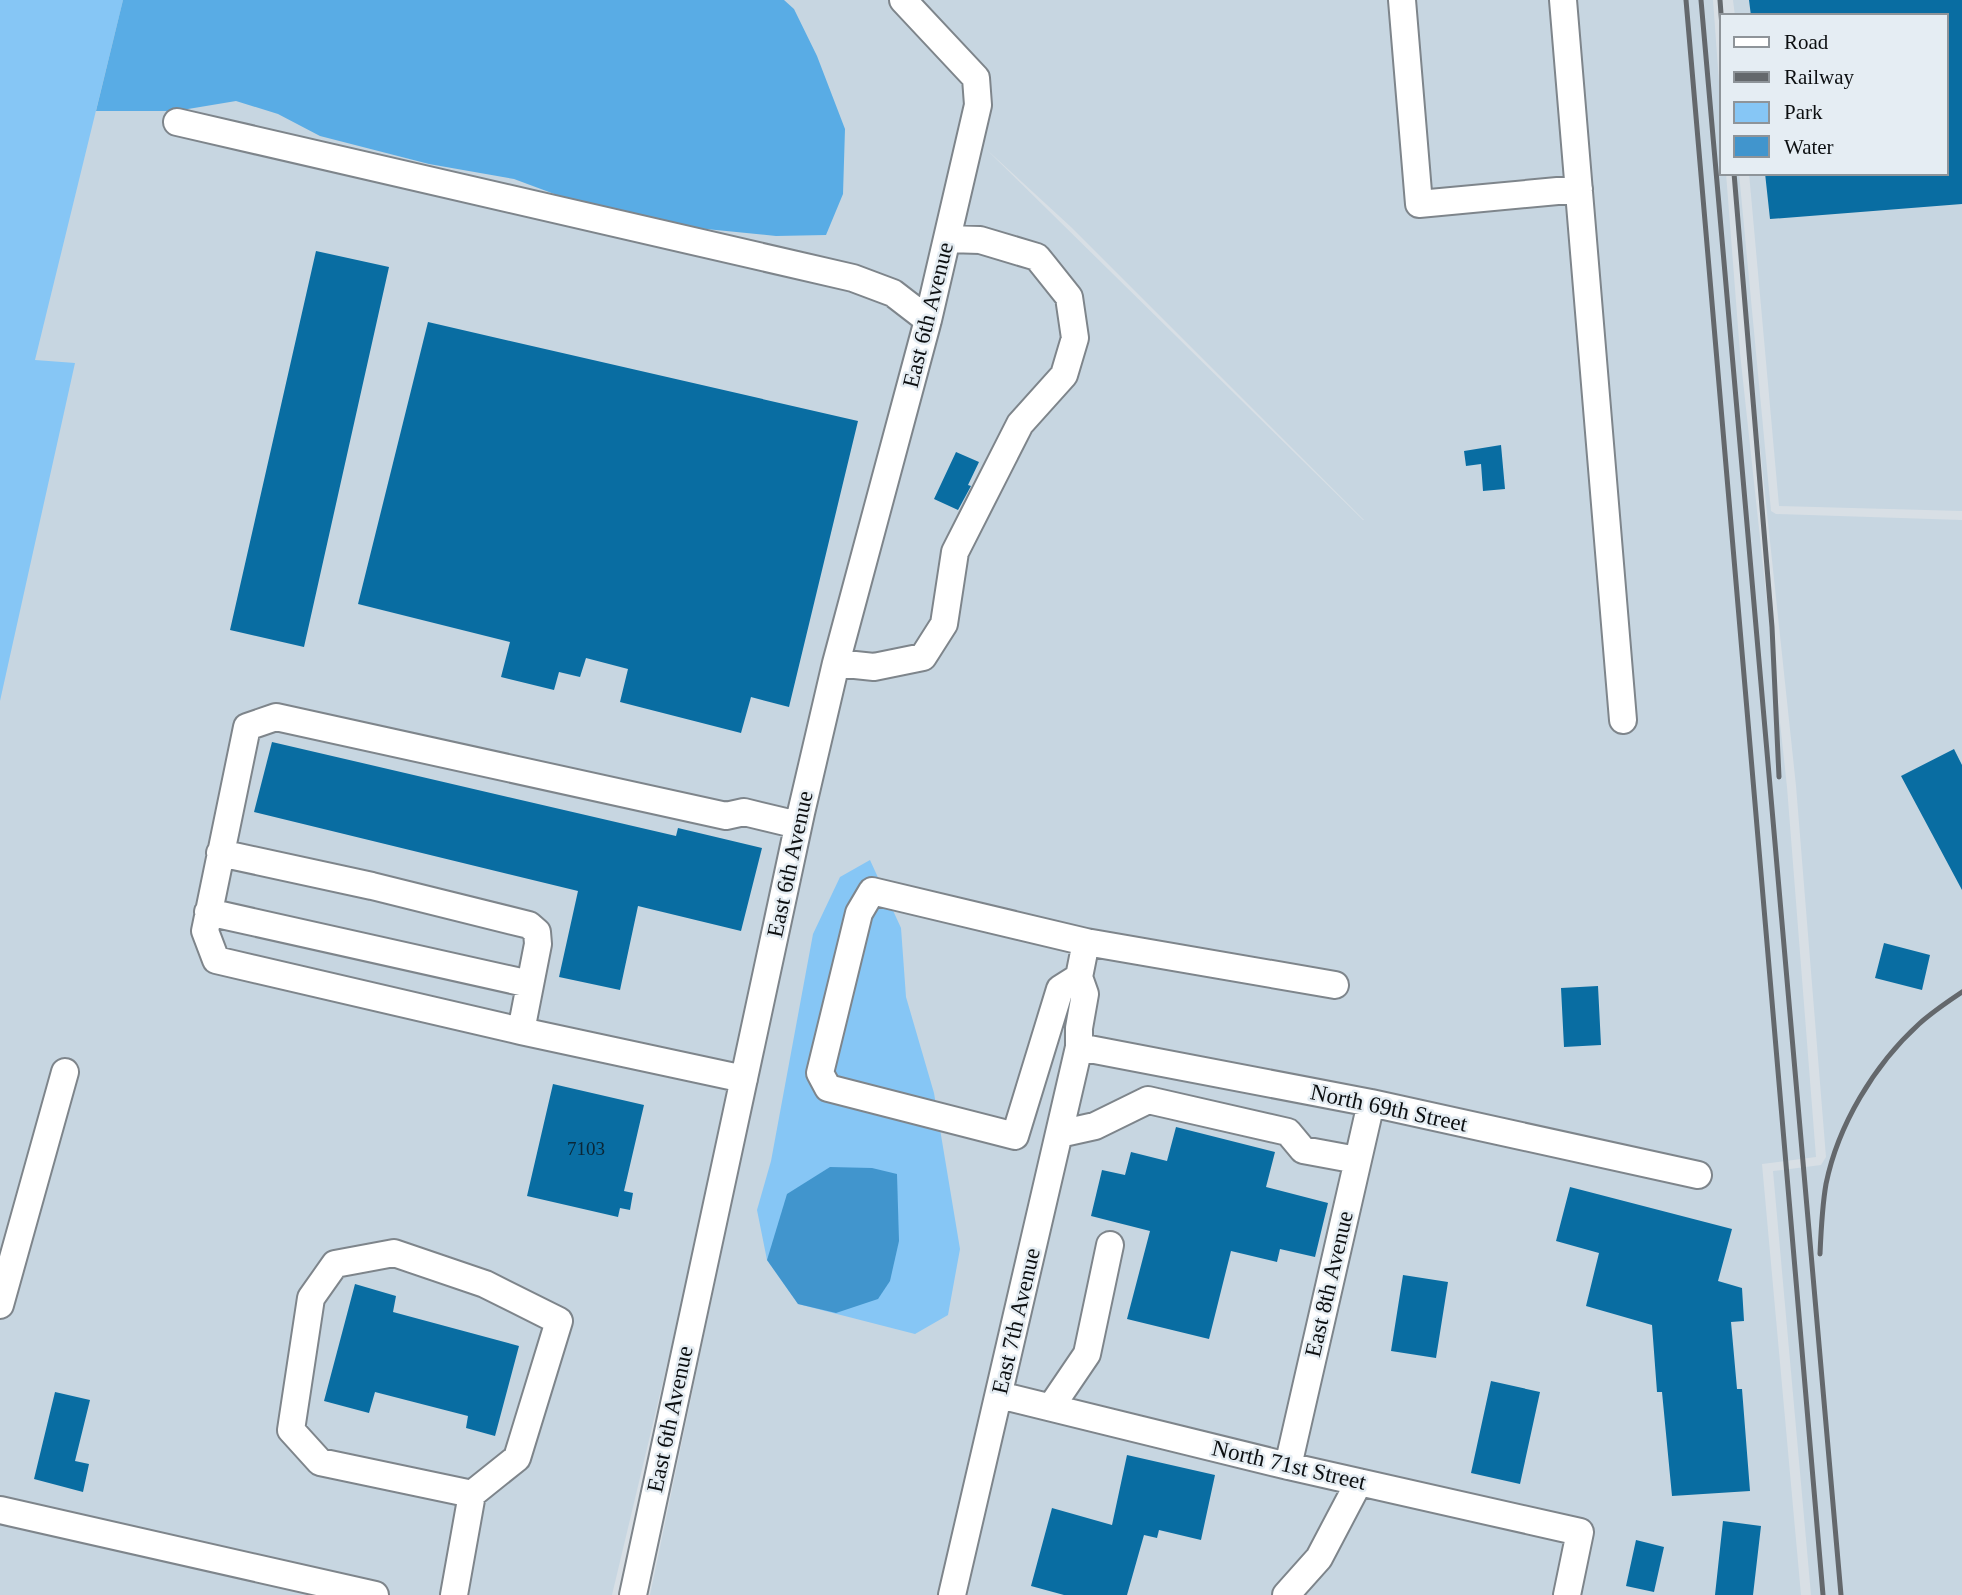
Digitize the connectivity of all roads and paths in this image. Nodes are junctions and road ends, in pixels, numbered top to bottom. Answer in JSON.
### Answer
{"nodes":[{"id":1,"x":903,"y":0,"type":"edge"},
{"id":2,"x":1402,"y":0,"type":"edge"},
{"id":3,"x":1563,"y":0,"type":"edge"},
{"id":4,"x":177,"y":122,"type":"dead end"},
{"id":5,"x":1579,"y":190,"type":"junction"},
{"id":6,"x":947,"y":239,"type":"junction"},
{"id":7,"x":928,"y":320,"type":"junction"},
{"id":8,"x":836,"y":663,"type":"junction"},
{"id":9,"x":1623,"y":720,"type":"dead end"},
{"id":10,"x":799,"y":825,"type":"junction"},
{"id":11,"x":220,"y":853,"type":"junction"},
{"id":12,"x":208,"y":912,"type":"junction"},
{"id":13,"x":1086,"y":942,"type":"junction"},
{"id":14,"x":1079,"y":977,"type":"junction"},
{"id":15,"x":530,"y":984,"type":"junction"},
{"id":16,"x":1335,"y":985,"type":"dead end"},
{"id":17,"x":521,"y":1031,"type":"junction"},
{"id":18,"x":1079,"y":1047,"type":"junction"},
{"id":19,"x":65,"y":1072,"type":"dead end"},
{"id":20,"x":744,"y":1079,"type":"junction"},
{"id":21,"x":1371,"y":1103,"type":"junction"},
{"id":22,"x":1059,"y":1134,"type":"junction"},
{"id":23,"x":1357,"y":1160,"type":"junction"},
{"id":24,"x":1698,"y":1175,"type":"dead end"},
{"id":25,"x":1110,"y":1245,"type":"dead end"},
{"id":26,"x":0,"y":1305,"type":"edge"},
{"id":27,"x":999,"y":1395,"type":"junction"},
{"id":28,"x":1051,"y":1408,"type":"junction"},
{"id":29,"x":1288,"y":1466,"type":"junction"},
{"id":30,"x":1359,"y":1482,"type":"junction"},
{"id":31,"x":472,"y":1494,"type":"junction"},
{"id":32,"x":0,"y":1510,"type":"edge"},
{"id":33,"x":375,"y":1595,"type":"edge"},
{"id":34,"x":454,"y":1595,"type":"edge"},
{"id":35,"x":633,"y":1595,"type":"edge"},
{"id":36,"x":952,"y":1595,"type":"edge"},
{"id":37,"x":1286,"y":1595,"type":"edge"},
{"id":38,"x":1567,"y":1595,"type":"edge"}],
"edges":[{"from":1,"to":6,"type":"street","name":"East 6th Avenue"},
{"from":2,"to":5,"type":"street"},
{"from":3,"to":5,"type":"street"},
{"from":4,"to":7,"type":"street"},
{"from":5,"to":9,"type":"street"},
{"from":6,"to":7,"type":"street","name":"East 6th Avenue"},
{"from":6,"to":8,"type":"street"},
{"from":7,"to":8,"type":"street","name":"East 6th Avenue"},
{"from":8,"to":10,"type":"street","name":"East 6th Avenue"},
{"from":10,"to":11,"type":"street"},
{"from":10,"to":20,"type":"street","name":"East 6th Avenue"},
{"from":11,"to":12,"type":"street"},
{"from":11,"to":15,"type":"street"},
{"from":12,"to":15,"type":"street"},
{"from":12,"to":17,"type":"street"},
{"from":13,"to":14,"type":"street","name":"East 7th Avenue"},
{"from":13,"to":14,"type":"street"},
{"from":13,"to":16,"type":"street"},
{"from":14,"to":18,"type":"street","name":"East 7th Avenue"},
{"from":15,"to":17,"type":"street"},
{"from":17,"to":20,"type":"street"},
{"from":18,"to":21,"type":"street","name":"North 69th Street"},
{"from":18,"to":22,"type":"street","name":"East 7th Avenue"},
{"from":19,"to":26,"type":"street"},
{"from":20,"to":35,"type":"street","name":"East 6th Avenue"},
{"from":21,"to":23,"type":"street","name":"East 8th Avenue"},
{"from":21,"to":24,"type":"street","name":"North 69th Street"},
{"from":22,"to":23,"type":"street"},
{"from":22,"to":27,"type":"street","name":"East 7th Avenue"},
{"from":23,"to":29,"type":"street","name":"East 8th Avenue"},
{"from":25,"to":28,"type":"street"},
{"from":27,"to":28,"type":"street","name":"North 71st Street"},
{"from":27,"to":36,"type":"street","name":"East 7th Avenue"},
{"from":28,"to":29,"type":"street","name":"North 71st Street"},
{"from":29,"to":30,"type":"street","name":"North 71st Street"},
{"from":30,"to":37,"type":"street"},
{"from":30,"to":38,"type":"street","name":"North 71st Street"},
{"from":31,"to":31,"type":"street"},
{"from":31,"to":34,"type":"street"},
{"from":32,"to":33,"type":"street"}]}
